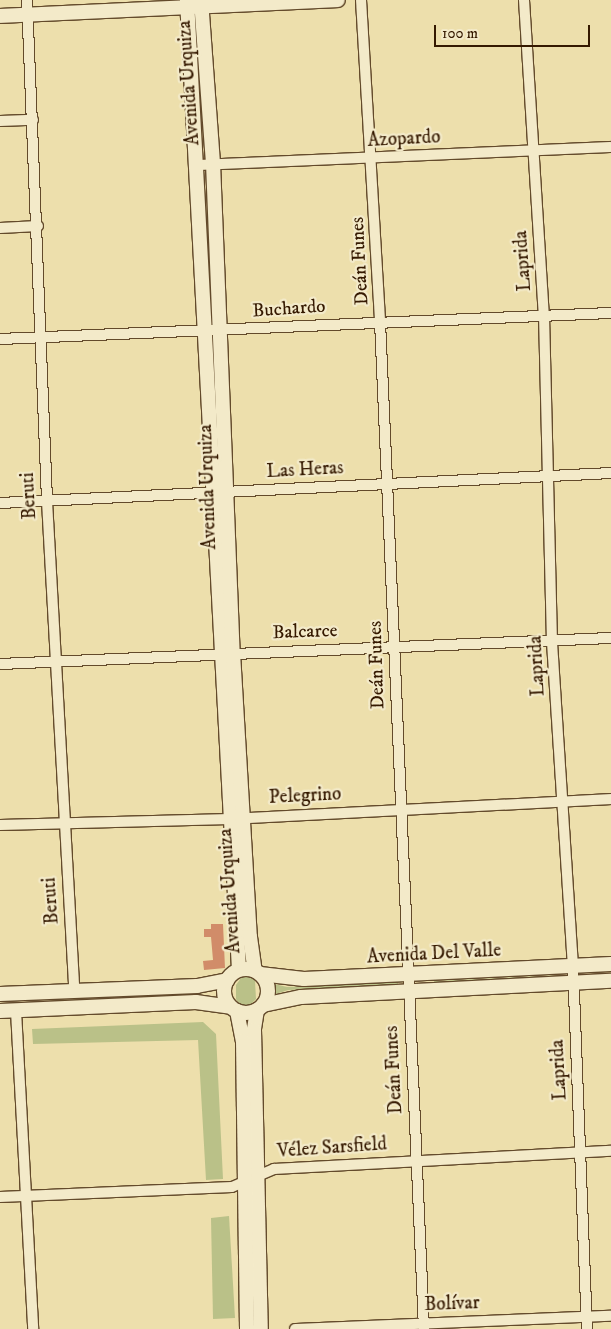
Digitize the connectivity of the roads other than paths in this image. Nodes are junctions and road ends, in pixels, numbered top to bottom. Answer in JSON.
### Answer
{"nodes":[{"id":1,"x":27,"y":0,"type":"edge"},
{"id":2,"x":338,"y":0,"type":"edge"},
{"id":3,"x":362,"y":0,"type":"edge"},
{"id":4,"x":524,"y":0,"type":"edge"},
{"id":5,"x":202,"y":3,"type":"edge"},
{"id":6,"x":187,"y":4,"type":"edge"},
{"id":7,"x":0,"y":16,"type":"edge"},
{"id":8,"x":28,"y":16,"type":"junction"},
{"id":9,"x":33,"y":120,"type":"junction"},
{"id":10,"x":0,"y":121,"type":"edge"},
{"id":11,"x":611,"y":147,"type":"edge"},
{"id":12,"x":532,"y":149,"type":"junction"},
{"id":13,"x":372,"y":159,"type":"junction"},
{"id":14,"x":214,"y":163,"type":"junction"},
{"id":15,"x":198,"y":165,"type":"junction"},
{"id":16,"x":38,"y":226,"type":"junction"},
{"id":17,"x":0,"y":228,"type":"edge"},
{"id":18,"x":611,"y":313,"type":"edge"},
{"id":19,"x":544,"y":315,"type":"junction"},
{"id":20,"x":380,"y":321,"type":"junction"},
{"id":21,"x":204,"y":331,"type":"junction"},
{"id":22,"x":220,"y":331,"type":"junction"},
{"id":23,"x":41,"y":337,"type":"junction"},
{"id":24,"x":0,"y":339,"type":"edge"},
{"id":25,"x":611,"y":472,"type":"edge"},
{"id":26,"x":548,"y":473,"type":"junction"},
{"id":27,"x":387,"y":484,"type":"junction"},
{"id":28,"x":212,"y":491,"type":"junction"},
{"id":29,"x":228,"y":491,"type":"junction"},
{"id":30,"x":47,"y":501,"type":"junction"},
{"id":31,"x":0,"y":503,"type":"edge"},
{"id":32,"x":611,"y":638,"type":"edge"},
{"id":33,"x":552,"y":642,"type":"junction"},
{"id":34,"x":394,"y":647,"type":"junction"},
{"id":35,"x":227,"y":653,"type":"junction"},
{"id":36,"x":56,"y":660,"type":"junction"},
{"id":37,"x":0,"y":664,"type":"edge"},
{"id":38,"x":611,"y":799,"type":"edge"},
{"id":39,"x":563,"y":801,"type":"junction"},
{"id":40,"x":400,"y":808,"type":"junction"},
{"id":41,"x":237,"y":818,"type":"junction"},
{"id":42,"x":63,"y":822,"type":"junction"},
{"id":43,"x":0,"y":825,"type":"edge"},
{"id":44,"x":611,"y":964,"type":"edge"},
{"id":45,"x":573,"y":966,"type":"junction"},
{"id":46,"x":239,"y":970,"type":"junction"},
{"id":47,"x":258,"y":973,"type":"junction"},
{"id":48,"x":408,"y":974,"type":"junction"},
{"id":49,"x":227,"y":980,"type":"junction"},
{"id":50,"x":611,"y":981,"type":"edge"},
{"id":51,"x":573,"y":983,"type":"junction"},
{"id":52,"x":74,"y":991,"type":"junction"},
{"id":53,"x":408,"y":991,"type":"junction"},
{"id":54,"x":0,"y":994,"type":"edge"},
{"id":55,"x":260,"y":1008,"type":"junction"},
{"id":56,"x":234,"y":1009,"type":"junction"},
{"id":57,"x":0,"y":1011,"type":"edge"},
{"id":58,"x":16,"y":1011,"type":"junction"},
{"id":59,"x":611,"y":1151,"type":"edge"},
{"id":60,"x":580,"y":1152,"type":"junction"},
{"id":61,"x":416,"y":1160,"type":"junction"},
{"id":62,"x":259,"y":1173,"type":"junction"},
{"id":63,"x":243,"y":1182,"type":"junction"},
{"id":64,"x":25,"y":1196,"type":"junction"},
{"id":65,"x":0,"y":1197,"type":"edge"},
{"id":66,"x":611,"y":1316,"type":"edge"},
{"id":67,"x":586,"y":1317,"type":"junction"},
{"id":68,"x":424,"y":1326,"type":"edge"},
{"id":69,"x":33,"y":1329,"type":"edge"},
{"id":70,"x":247,"y":1329,"type":"edge"},
{"id":71,"x":261,"y":1329,"type":"edge"},
{"id":72,"x":295,"y":1329,"type":"edge"},
{"id":73,"x":587,"y":1329,"type":"edge"}],
"edges":[{"from":1,"to":8,"type":"street","name":"Beruti"},
{"from":2,"to":5,"type":"main road"},
{"from":3,"to":13,"type":"street","name":"Deán Funes"},
{"from":4,"to":12,"type":"street","name":"Laprida"},
{"from":5,"to":6,"type":"main road"},
{"from":5,"to":14,"type":"main road","name":"Avenida Urquiza"},
{"from":6,"to":8,"type":"main road"},
{"from":6,"to":15,"type":"main road"},
{"from":7,"to":8,"type":"main road"},
{"from":8,"to":9,"type":"street","name":"Beruti"},
{"from":9,"to":10,"type":"street"},
{"from":9,"to":16,"type":"street","name":"Beruti"},
{"from":11,"to":12,"type":"street","name":"Azopardo"},
{"from":12,"to":13,"type":"street","name":"Azopardo"},
{"from":12,"to":19,"type":"street","name":"Laprida"},
{"from":13,"to":14,"type":"street","name":"Azopardo"},
{"from":13,"to":20,"type":"street","name":"Deán Funes"},
{"from":14,"to":15,"type":"street","name":"Azopardo"},
{"from":14,"to":22,"type":"main road","name":"Avenida Urquiza"},
{"from":15,"to":21,"type":"main road"},
{"from":16,"to":17,"type":"street"},
{"from":16,"to":23,"type":"street","name":"Beruti"},
{"from":18,"to":19,"type":"street","name":"Buchardo"},
{"from":19,"to":20,"type":"street","name":"Buchardo"},
{"from":19,"to":26,"type":"street","name":"Laprida"},
{"from":20,"to":22,"type":"street","name":"Buchardo"},
{"from":20,"to":27,"type":"street","name":"Deán Funes"},
{"from":21,"to":22,"type":"street","name":"Buchardo"},
{"from":21,"to":23,"type":"street","name":"Buchardo"},
{"from":21,"to":28,"type":"main road"},
{"from":22,"to":29,"type":"main road","name":"Avenida Urquiza"},
{"from":23,"to":24,"type":"street","name":"Buchardo"},
{"from":23,"to":30,"type":"street","name":"Beruti"},
{"from":25,"to":26,"type":"street","name":"Las Heras"},
{"from":26,"to":27,"type":"street","name":"Las Heras"},
{"from":26,"to":33,"type":"street","name":"Laprida"},
{"from":27,"to":29,"type":"street","name":"Las Heras"},
{"from":27,"to":34,"type":"street","name":"Deán Funes"},
{"from":28,"to":29,"type":"street","name":"Las Heras"},
{"from":28,"to":30,"type":"street","name":"Las Heras"},
{"from":28,"to":35,"type":"main road"},
{"from":29,"to":35,"type":"main road","name":"Avenida Urquiza"},
{"from":30,"to":31,"type":"street","name":"Las Heras"},
{"from":30,"to":36,"type":"street","name":"Beruti"},
{"from":32,"to":33,"type":"street","name":"Balcarce"},
{"from":33,"to":34,"type":"street","name":"Balcarce"},
{"from":33,"to":39,"type":"street","name":"Laprida"},
{"from":34,"to":35,"type":"street","name":"Balcarce"},
{"from":34,"to":40,"type":"street","name":"Deán Funes"},
{"from":35,"to":36,"type":"street","name":"Balcarce"},
{"from":35,"to":41,"type":"main road","name":"Avenida Urquiza"},
{"from":36,"to":37,"type":"street","name":"Balcarce"},
{"from":36,"to":42,"type":"street","name":"Beruti"},
{"from":38,"to":39,"type":"street","name":"Pelegrino"},
{"from":39,"to":40,"type":"street","name":"Pelegrino"},
{"from":39,"to":45,"type":"street","name":"Laprida"},
{"from":40,"to":41,"type":"street","name":"Pelegrino"},
{"from":40,"to":48,"type":"street","name":"Deán Funes"},
{"from":41,"to":42,"type":"street","name":"Pelegrino"},
{"from":41,"to":46,"type":"main road"},
{"from":41,"to":47,"type":"main road","name":"Avenida Urquiza"},
{"from":42,"to":43,"type":"street","name":"Pelegrino"},
{"from":42,"to":52,"type":"street","name":"Beruti"},
{"from":44,"to":45,"type":"main road","name":"Avenida Del Valle"},
{"from":45,"to":48,"type":"main road","name":"Avenida Del Valle"},
{"from":45,"to":51,"type":"street","name":"Laprida"},
{"from":46,"to":47,"type":"main road"},
{"from":46,"to":49,"type":"main road"},
{"from":47,"to":48,"type":"main road","name":"Avenida Del Valle"},
{"from":47,"to":55,"type":"main road"},
{"from":48,"to":53,"type":"street","name":"Deán Funes"},
{"from":49,"to":52,"type":"main road"},
{"from":49,"to":56,"type":"main road"},
{"from":50,"to":51,"type":"main road","name":"Avenida Del Valle"},
{"from":51,"to":53,"type":"main road","name":"Avenida Del Valle"},
{"from":51,"to":60,"type":"street","name":"Laprida"},
{"from":52,"to":54,"type":"main road"},
{"from":53,"to":55,"type":"main road","name":"Avenida Del Valle"},
{"from":53,"to":61,"type":"street","name":"Deán Funes"},
{"from":55,"to":56,"type":"main road"},
{"from":55,"to":62,"type":"main road"},
{"from":56,"to":58,"type":"main road"},
{"from":56,"to":63,"type":"main road"},
{"from":57,"to":58,"type":"main road"},
{"from":58,"to":64,"type":"street"},
{"from":59,"to":60,"type":"street","name":"Vélez Sarsfield"},
{"from":60,"to":61,"type":"street","name":"Vélez Sarsfield"},
{"from":60,"to":67,"type":"street","name":"Laprida"},
{"from":61,"to":62,"type":"street","name":"Vélez Sarsfield"},
{"from":61,"to":68,"type":"street","name":"Deán Funes"},
{"from":62,"to":63,"type":"street","name":"Vélez Sarsfield"},
{"from":62,"to":71,"type":"main road"},
{"from":63,"to":64,"type":"street","name":"Vélez Sarsfield"},
{"from":63,"to":70,"type":"main road"},
{"from":64,"to":65,"type":"street","name":"Vélez Sarsfield"},
{"from":64,"to":69,"type":"street"},
{"from":66,"to":67,"type":"street","name":"Bolívar"},
{"from":67,"to":68,"type":"street","name":"Bolívar"},
{"from":67,"to":73,"type":"street","name":"Laprida"},
{"from":68,"to":72,"type":"street","name":"Bolívar"}]}
